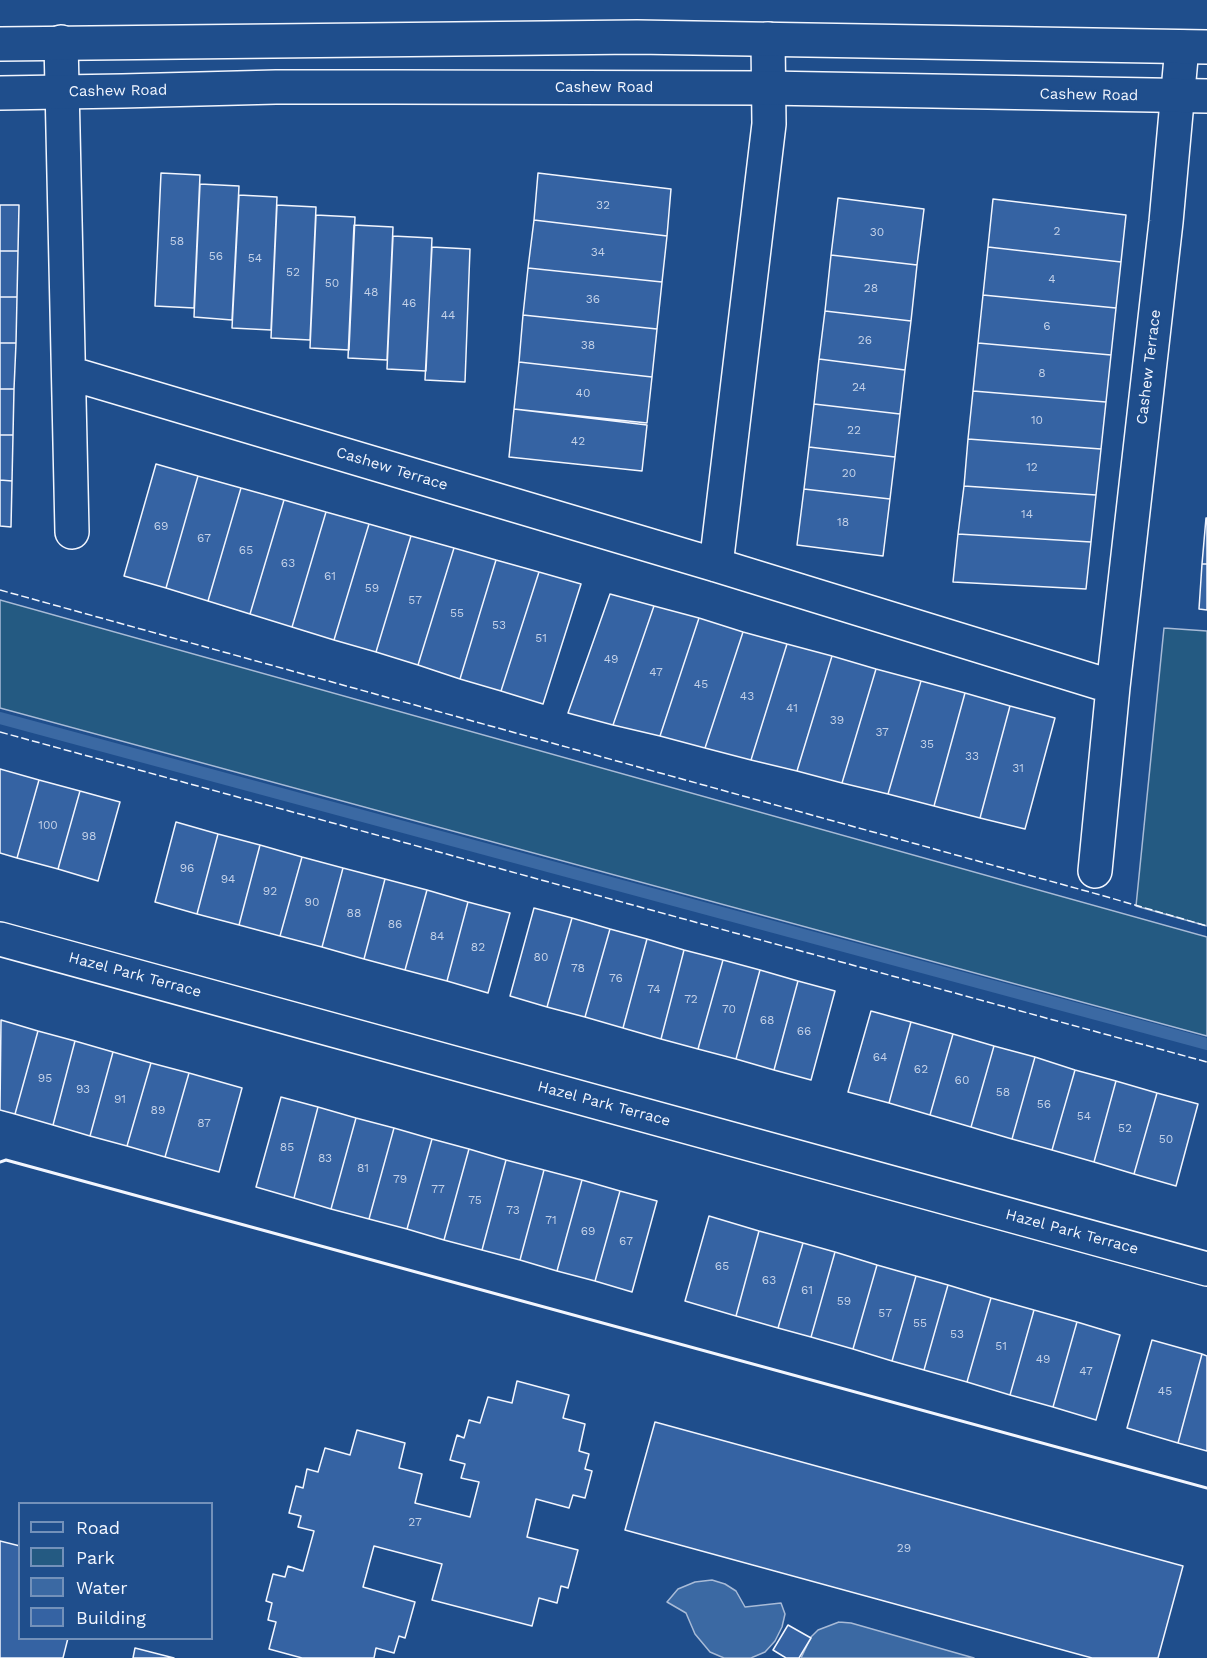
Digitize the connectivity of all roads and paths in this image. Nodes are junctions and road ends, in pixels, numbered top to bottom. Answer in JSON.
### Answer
{"nodes":[{"id":1,"x":768,"y":39,"type":"junction"},
{"id":2,"x":61,"y":42,"type":"junction"},
{"id":3,"x":0,"y":44,"type":"edge"},
{"id":4,"x":1195,"y":47,"type":"edge"},
{"id":5,"x":768,"y":88,"type":"junction"},
{"id":6,"x":63,"y":92,"type":"junction"},
{"id":7,"x":0,"y":93,"type":"edge"},
{"id":8,"x":1192,"y":96,"type":"edge"},
{"id":9,"x":69,"y":373,"type":"junction"},
{"id":10,"x":72,"y":532,"type":"dead end"},
{"id":11,"x":716,"y":565,"type":"junction"},
{"id":12,"x":1113,"y":687,"type":"junction"},
{"id":13,"x":1095,"y":871,"type":"dead end"},
{"id":14,"x":0,"y":939,"type":"edge"},
{"id":15,"x":1207,"y":1269,"type":"edge"}],
"edges":[{"from":1,"to":2,"type":"street"},
{"from":1,"to":4,"type":"street"},
{"from":1,"to":5,"type":"street"},
{"from":2,"to":3,"type":"street"},
{"from":2,"to":6,"type":"street"},
{"from":4,"to":8,"type":"street","name":"Cashew Terrace"},
{"from":5,"to":6,"type":"street","name":"Cashew Road"},
{"from":5,"to":8,"type":"street","name":"Cashew Road"},
{"from":5,"to":11,"type":"street"},
{"from":6,"to":7,"type":"street","name":"Cashew Road"},
{"from":6,"to":9,"type":"street"},
{"from":8,"to":12,"type":"street","name":"Cashew Terrace"},
{"from":9,"to":10,"type":"street"},
{"from":9,"to":11,"type":"street","name":"Cashew Terrace"},
{"from":11,"to":12,"type":"street","name":"Cashew Terrace"},
{"from":12,"to":13,"type":"street","name":"Cashew Terrace"},
{"from":14,"to":15,"type":"street","name":"Hazel Park Terrace"}]}
